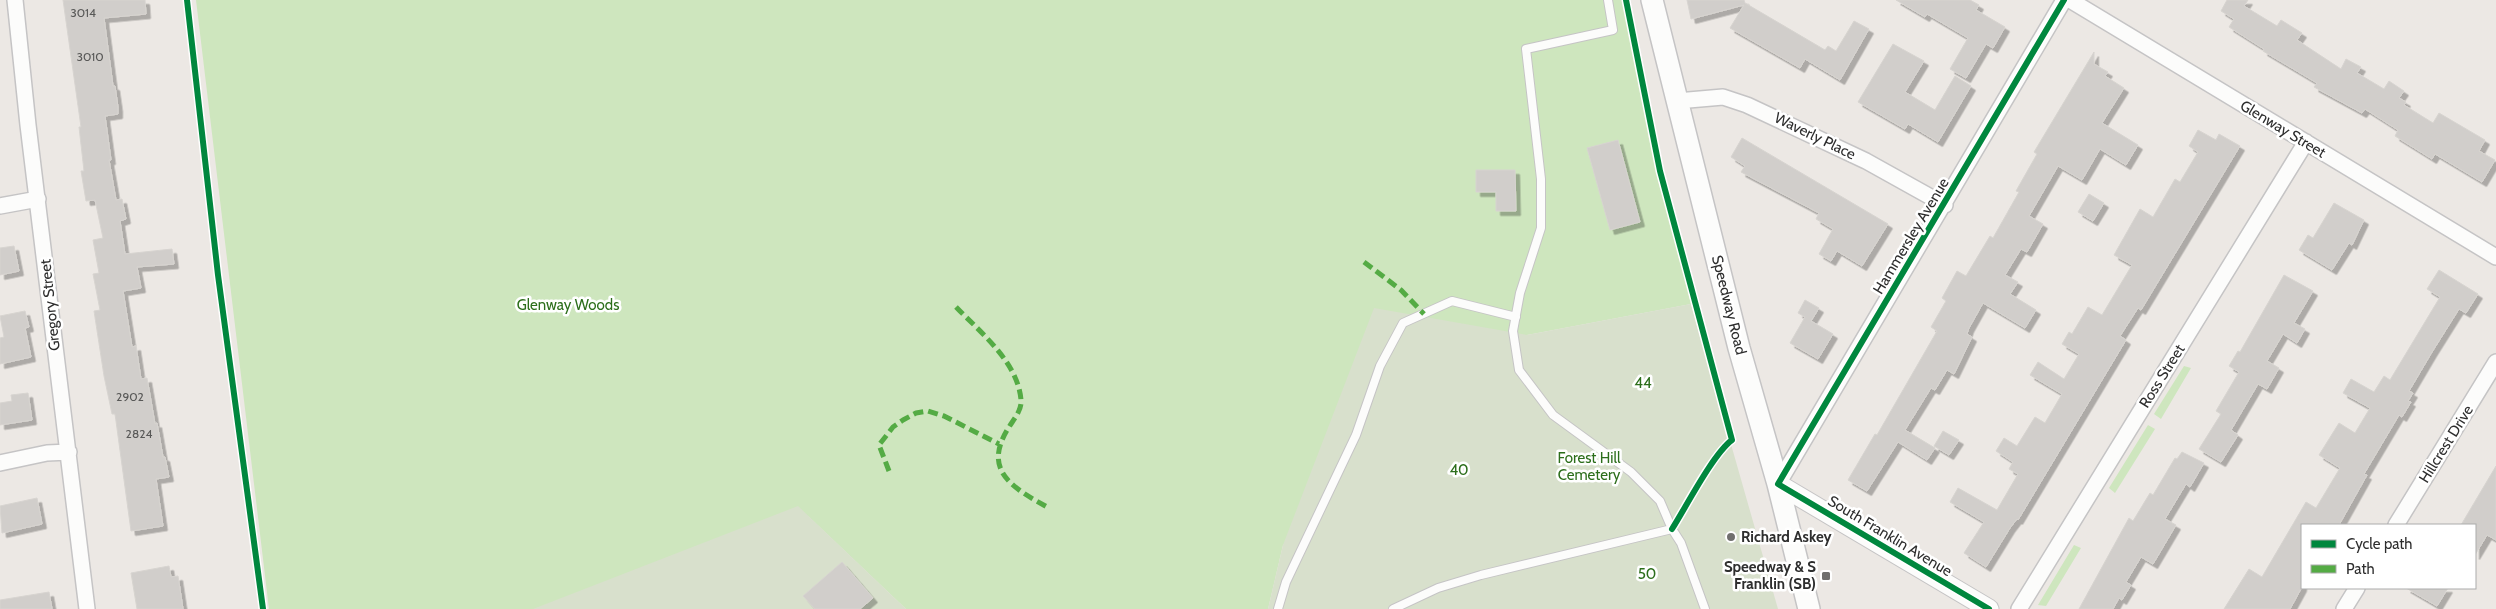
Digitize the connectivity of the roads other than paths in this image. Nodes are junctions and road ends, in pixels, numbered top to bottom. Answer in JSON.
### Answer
{"nodes":[{"id":1,"x":15,"y":0,"type":"edge"},
{"id":2,"x":1608,"y":0,"type":"edge"},
{"id":3,"x":1652,"y":0,"type":"edge"},
{"id":4,"x":2064,"y":0,"type":"edge"},
{"id":5,"x":2070,"y":0,"type":"edge"},
{"id":6,"x":1677,"y":101,"type":"junction"},
{"id":7,"x":2306,"y":142,"type":"junction"},
{"id":8,"x":38,"y":199,"type":"junction"},
{"id":9,"x":1945,"y":205,"type":"junction"},
{"id":10,"x":0,"y":206,"type":"edge"},
{"id":11,"x":2496,"y":257,"type":"edge"},
{"id":12,"x":1516,"y":317,"type":"junction"},
{"id":13,"x":2496,"y":362,"type":"edge"},
{"id":14,"x":69,"y":452,"type":"junction"},
{"id":15,"x":0,"y":463,"type":"edge"},
{"id":16,"x":1778,"y":484,"type":"junction"},
{"id":17,"x":2397,"y":524,"type":"edge"},
{"id":18,"x":1672,"y":529,"type":"junction"},
{"id":19,"x":2356,"y":589,"type":"edge"},
{"id":20,"x":87,"y":609,"type":"edge"},
{"id":21,"x":1278,"y":609,"type":"edge"},
{"id":22,"x":1394,"y":609,"type":"edge"},
{"id":23,"x":1705,"y":609,"type":"edge"},
{"id":24,"x":1809,"y":609,"type":"edge"},
{"id":25,"x":1989,"y":609,"type":"edge"},
{"id":26,"x":2019,"y":609,"type":"edge"},
{"id":27,"x":2344,"y":609,"type":"edge"}],
"edges":[{"from":1,"to":8,"type":"street","name":"Gregory Street"},
{"from":2,"to":12,"type":"lane"},
{"from":3,"to":6,"type":"main road","name":"Speedway Road"},
{"from":4,"to":9,"type":"street","name":"Hammersley Avenue"},
{"from":5,"to":7,"type":"street","name":"Glenway Street"},
{"from":6,"to":9,"type":"street","name":"Waverly Place"},
{"from":6,"to":16,"type":"main road","name":"Speedway Road"},
{"from":7,"to":11,"type":"street","name":"Glenway Street"},
{"from":7,"to":26,"type":"street","name":"Ross Street"},
{"from":8,"to":10,"type":"street"},
{"from":8,"to":14,"type":"street","name":"Gregory Street"},
{"from":9,"to":16,"type":"street","name":"Hammersley Avenue"},
{"from":12,"to":18,"type":"lane"},
{"from":12,"to":21,"type":"lane"},
{"from":13,"to":17,"type":"street","name":"Hillcrest Drive"},
{"from":14,"to":15,"type":"street"},
{"from":14,"to":20,"type":"street","name":"Gregory Street"},
{"from":16,"to":24,"type":"main road","name":"Speedway Road"},
{"from":16,"to":25,"type":"street","name":"South Franklin Avenue"},
{"from":18,"to":22,"type":"lane"},
{"from":18,"to":23,"type":"lane"},
{"from":19,"to":27,"type":"street"}]}
